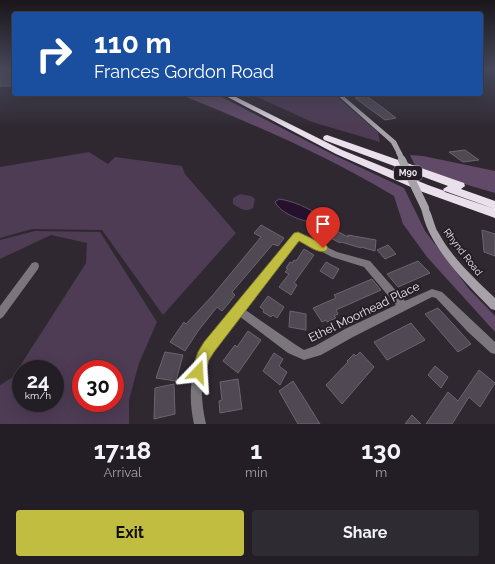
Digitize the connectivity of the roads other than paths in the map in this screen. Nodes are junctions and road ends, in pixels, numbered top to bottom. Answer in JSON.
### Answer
{"nodes":[{"id":1,"x":229,"y":96,"type":"edge"},
{"id":2,"x":240,"y":96,"type":"edge"},
{"id":3,"x":340,"y":96,"type":"edge"},
{"id":4,"x":322,"y":136,"type":"junction"},
{"id":5,"x":495,"y":196,"type":"edge"},
{"id":6,"x":495,"y":204,"type":"edge"},
{"id":7,"x":495,"y":214,"type":"edge"},
{"id":8,"x":35,"y":266,"type":"dead end"},
{"id":9,"x":495,"y":305,"type":"edge"},
{"id":10,"x":403,"y":306,"type":"junction"},
{"id":11,"x":238,"y":310,"type":"junction"},
{"id":12,"x":0,"y":314,"type":"edge"},
{"id":13,"x":495,"y":349,"type":"edge"},
{"id":14,"x":200,"y":424,"type":"edge"}],
"edges":[{"from":1,"to":7,"type":"highway","number":"M90"},
{"from":2,"to":4,"type":"highway","number":"M90"},
{"from":3,"to":9,"type":"street","name":"Rhynd Road","bridge":true},
{"from":4,"to":5,"type":"highway","number":"M90"},
{"from":4,"to":6,"type":"highway","number":"M90"},
{"from":8,"to":12,"type":"street"},
{"from":10,"to":11,"type":"street","name":"Ethel Moorhead Place"},
{"from":10,"to":11,"type":"street"},
{"from":10,"to":13,"type":"street","name":"Ethel Moorhead Place"},
{"from":11,"to":14,"type":"street"}]}
